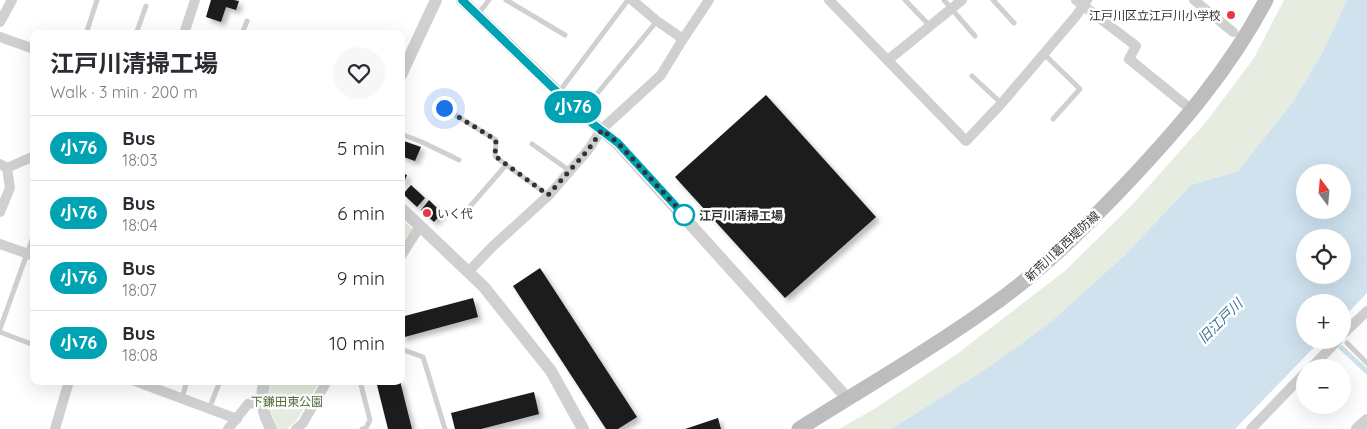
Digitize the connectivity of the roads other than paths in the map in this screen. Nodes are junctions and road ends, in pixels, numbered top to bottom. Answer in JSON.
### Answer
{"nodes":[{"id":1,"x":12,"y":0,"type":"edge"},
{"id":2,"x":97,"y":0,"type":"edge"},
{"id":3,"x":195,"y":0,"type":"edge"},
{"id":4,"x":436,"y":0,"type":"edge"},
{"id":5,"x":462,"y":0,"type":"edge"},
{"id":6,"x":489,"y":0,"type":"edge"},
{"id":7,"x":506,"y":0,"type":"edge"},
{"id":8,"x":628,"y":0,"type":"edge"},
{"id":9,"x":632,"y":0,"type":"edge"},
{"id":10,"x":709,"y":0,"type":"edge"},
{"id":11,"x":829,"y":0,"type":"edge"},
{"id":12,"x":905,"y":0,"type":"edge"},
{"id":13,"x":944,"y":0,"type":"edge"},
{"id":14,"x":962,"y":0,"type":"edge"},
{"id":15,"x":993,"y":0,"type":"edge"},
{"id":16,"x":1194,"y":0,"type":"edge"},
{"id":17,"x":1266,"y":0,"type":"edge"},
{"id":18,"x":1082,"y":2,"type":"edge"},
{"id":19,"x":146,"y":6,"type":"dead end"},
{"id":20,"x":952,"y":8,"type":"junction"},
{"id":21,"x":478,"y":15,"type":"junction"},
{"id":22,"x":247,"y":21,"type":"dead end"},
{"id":23,"x":657,"y":21,"type":"junction"},
{"id":24,"x":0,"y":22,"type":"edge"},
{"id":25,"x":1014,"y":24,"type":"dead end"},
{"id":26,"x":930,"y":27,"type":"junction"},
{"id":27,"x":87,"y":30,"type":"edge"},
{"id":28,"x":137,"y":30,"type":"edge"},
{"id":29,"x":185,"y":30,"type":"edge"},
{"id":30,"x":244,"y":30,"type":"edge"},
{"id":31,"x":1233,"y":32,"type":"dead end"},
{"id":32,"x":564,"y":35,"type":"dead end"},
{"id":33,"x":975,"y":36,"type":"dead end"},
{"id":34,"x":0,"y":37,"type":"edge"},
{"id":35,"x":683,"y":39,"type":"junction"},
{"id":36,"x":30,"y":48,"type":"edge"},
{"id":37,"x":1044,"y":54,"type":"junction"},
{"id":38,"x":888,"y":60,"type":"junction"},
{"id":39,"x":405,"y":66,"type":"edge"},
{"id":40,"x":972,"y":76,"type":"dead end"},
{"id":41,"x":558,"y":93,"type":"junction"},
{"id":42,"x":1001,"y":104,"type":"junction"},
{"id":43,"x":444,"y":108,"type":"dead end"},
{"id":44,"x":1193,"y":111,"type":"junction"},
{"id":45,"x":580,"y":114,"type":"junction"},
{"id":46,"x":1053,"y":119,"type":"dead end"},
{"id":47,"x":602,"y":130,"type":"junction"},
{"id":48,"x":405,"y":136,"type":"edge"},
{"id":49,"x":532,"y":144,"type":"dead end"},
{"id":50,"x":30,"y":157,"type":"edge"},
{"id":51,"x":459,"y":160,"type":"dead end"},
{"id":52,"x":506,"y":165,"type":"junction"},
{"id":53,"x":3,"y":166,"type":"edge"},
{"id":54,"x":571,"y":171,"type":"junction"},
{"id":55,"x":548,"y":195,"type":"junction"},
{"id":56,"x":467,"y":210,"type":"dead end"},
{"id":57,"x":0,"y":212,"type":"edge"},
{"id":58,"x":405,"y":212,"type":"edge"},
{"id":59,"x":420,"y":226,"type":"junction"},
{"id":60,"x":0,"y":244,"type":"edge"},
{"id":61,"x":405,"y":250,"type":"edge"},
{"id":62,"x":30,"y":255,"type":"edge"},
{"id":63,"x":30,"y":257,"type":"edge"},
{"id":64,"x":469,"y":271,"type":"junction"},
{"id":65,"x":1367,"y":311,"type":"edge"},
{"id":66,"x":1351,"y":330,"type":"edge"},
{"id":67,"x":0,"y":331,"type":"edge"},
{"id":68,"x":30,"y":343,"type":"edge"},
{"id":69,"x":1351,"y":347,"type":"edge"},
{"id":70,"x":1332,"y":349,"type":"edge"},
{"id":71,"x":405,"y":351,"type":"edge"},
{"id":72,"x":1321,"y":359,"type":"edge"},
{"id":73,"x":1367,"y":363,"type":"edge"},
{"id":74,"x":1296,"y":382,"type":"edge"},
{"id":75,"x":68,"y":385,"type":"edge"},
{"id":76,"x":154,"y":385,"type":"edge"},
{"id":77,"x":186,"y":385,"type":"edge"},
{"id":78,"x":219,"y":385,"type":"edge"},
{"id":79,"x":264,"y":385,"type":"edge"},
{"id":80,"x":325,"y":385,"type":"edge"},
{"id":81,"x":361,"y":385,"type":"edge"},
{"id":82,"x":182,"y":398,"type":"junction"},
{"id":83,"x":847,"y":398,"type":"junction"},
{"id":84,"x":262,"y":402,"type":"junction"},
{"id":85,"x":210,"y":409,"type":"junction"},
{"id":86,"x":237,"y":419,"type":"junction"},
{"id":87,"x":1367,"y":420,"type":"edge"},
{"id":88,"x":303,"y":427,"type":"edge"},
{"id":89,"x":55,"y":429,"type":"edge"},
{"id":90,"x":228,"y":429,"type":"edge"},
{"id":91,"x":271,"y":429,"type":"edge"},
{"id":92,"x":362,"y":429,"type":"edge"},
{"id":93,"x":445,"y":429,"type":"edge"},
{"id":94,"x":583,"y":429,"type":"edge"},
{"id":95,"x":799,"y":429,"type":"edge"},
{"id":96,"x":1251,"y":429,"type":"edge"},
{"id":97,"x":1357,"y":429,"type":"edge"}],
"edges":[{"from":1,"to":24,"type":"street"},
{"from":2,"to":27,"type":"lane"},
{"from":3,"to":29,"type":"street"},
{"from":4,"to":39,"type":"street"},
{"from":5,"to":21,"type":"street"},
{"from":6,"to":21,"type":"lane"},
{"from":7,"to":32,"type":"lane"},
{"from":8,"to":41,"type":"lane"},
{"from":9,"to":23,"type":"street"},
{"from":10,"to":35,"type":"street"},
{"from":11,"to":38,"type":"street"},
{"from":12,"to":26,"type":"lane"},
{"from":13,"to":20,"type":"lane"},
{"from":14,"to":20,"type":"street"},
{"from":15,"to":25,"type":"lane"},
{"from":16,"to":31,"type":"street"},
{"from":17,"to":44,"type":"main road","name":"新荒川葛西堤防線"},
{"from":18,"to":37,"type":"street"},
{"from":18,"to":44,"type":"street"},
{"from":19,"to":28,"type":"lane"},
{"from":20,"to":26,"type":"street"},
{"from":20,"to":33,"type":"lane"},
{"from":21,"to":41,"type":"street"},
{"from":22,"to":30,"type":"lane"},
{"from":23,"to":35,"type":"street"},
{"from":23,"to":45,"type":"lane"},
{"from":26,"to":38,"type":"street"},
{"from":34,"to":36,"type":"street"},
{"from":35,"to":47,"type":"street"},
{"from":37,"to":42,"type":"street"},
{"from":37,"to":46,"type":"lane"},
{"from":38,"to":42,"type":"street"},
{"from":40,"to":42,"type":"lane"},
{"from":41,"to":45,"type":"street"},
{"from":43,"to":52,"type":"lane"},
{"from":44,"to":83,"type":"main road","name":"新荒川葛西堤防線"},
{"from":45,"to":47,"type":"street"},
{"from":47,"to":54,"type":"street"},
{"from":47,"to":83,"type":"street"},
{"from":48,"to":51,"type":"lane"},
{"from":49,"to":54,"type":"lane"},
{"from":50,"to":53,"type":"street"},
{"from":52,"to":55,"type":"lane"},
{"from":52,"to":56,"type":"lane"},
{"from":53,"to":57,"type":"street"},
{"from":54,"to":55,"type":"street"},
{"from":55,"to":64,"type":"street"},
{"from":58,"to":59,"type":"street"},
{"from":59,"to":61,"type":"street"},
{"from":59,"to":64,"type":"street"},
{"from":60,"to":62,"type":"street"},
{"from":63,"to":67,"type":"lane"},
{"from":64,"to":94,"type":"street"},
{"from":65,"to":66,"type":"street"},
{"from":67,"to":68,"type":"lane"},
{"from":69,"to":73,"type":"lane"},
{"from":70,"to":72,"type":"street"},
{"from":71,"to":93,"type":"lane"},
{"from":74,"to":96,"type":"street"},
{"from":75,"to":89,"type":"street"},
{"from":76,"to":82,"type":"street"},
{"from":77,"to":82,"type":"lane"},
{"from":78,"to":85,"type":"lane"},
{"from":79,"to":84,"type":"street"},
{"from":80,"to":88,"type":"street"},
{"from":81,"to":92,"type":"lane"},
{"from":82,"to":85,"type":"street"},
{"from":83,"to":95,"type":"main road","name":"新荒川葛西堤防線"},
{"from":84,"to":86,"type":"street"},
{"from":84,"to":91,"type":"street"},
{"from":85,"to":86,"type":"street"},
{"from":86,"to":90,"type":"street"},
{"from":87,"to":97,"type":"street"}]}
